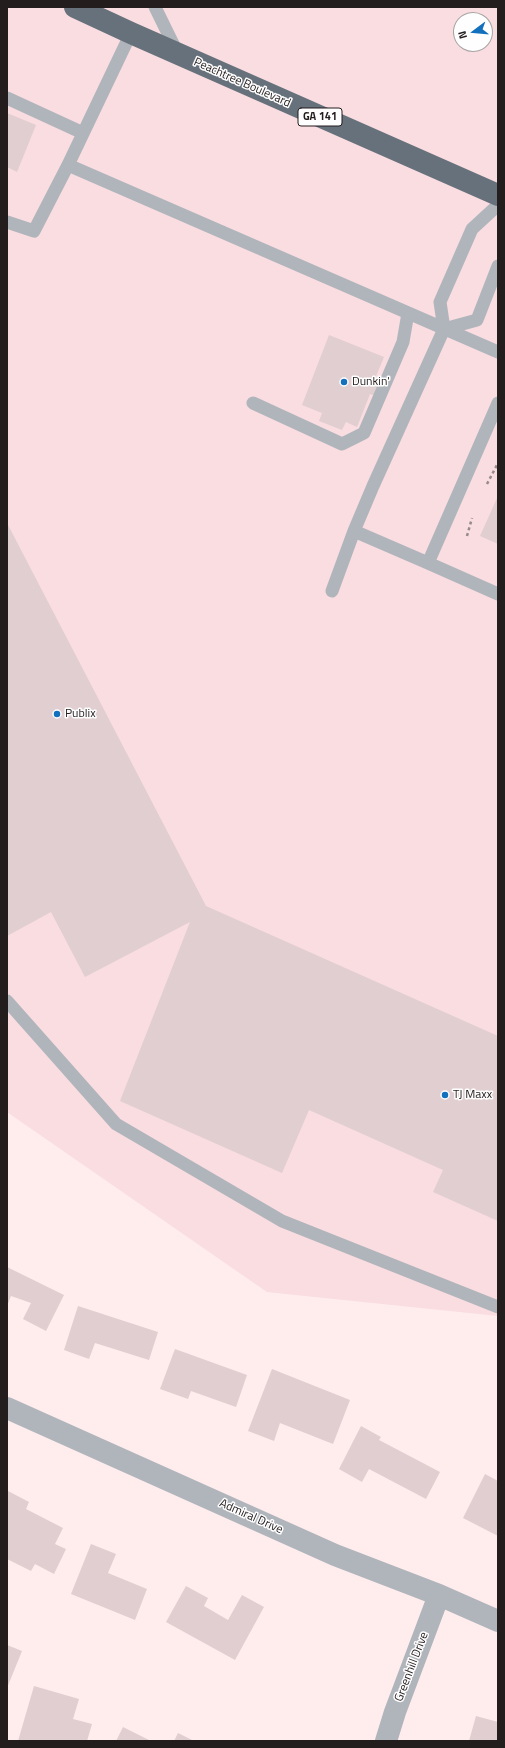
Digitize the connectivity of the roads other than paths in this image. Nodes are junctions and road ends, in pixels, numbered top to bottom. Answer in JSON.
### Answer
{"nodes":[{"id":1,"x":75,"y":7,"type":"edge"},
{"id":2,"x":155,"y":7,"type":"edge"},
{"id":3,"x":131,"y":33,"type":"junction"},
{"id":4,"x":178,"y":54,"type":"junction"},
{"id":5,"x":7,"y":98,"type":"edge"},
{"id":6,"x":83,"y":133,"type":"junction"},
{"id":7,"x":68,"y":165,"type":"junction"},
{"id":8,"x":498,"y":195,"type":"edge"},
{"id":9,"x":498,"y":205,"type":"edge"},
{"id":10,"x":7,"y":222,"type":"edge"},
{"id":11,"x":498,"y":266,"type":"edge"},
{"id":12,"x":408,"y":313,"type":"junction"},
{"id":13,"x":444,"y":329,"type":"junction"},
{"id":14,"x":498,"y":352,"type":"edge"},
{"id":15,"x":253,"y":403,"type":"dead end"},
{"id":16,"x":498,"y":403,"type":"edge"},
{"id":17,"x":354,"y":531,"type":"junction"},
{"id":18,"x":428,"y":563,"type":"junction"},
{"id":19,"x":332,"y":591,"type":"dead end"},
{"id":20,"x":498,"y":594,"type":"edge"},
{"id":21,"x":7,"y":1001,"type":"edge"},
{"id":22,"x":498,"y":1307,"type":"edge"},
{"id":23,"x":7,"y":1408,"type":"edge"},
{"id":24,"x":439,"y":1594,"type":"junction"},
{"id":25,"x":498,"y":1621,"type":"edge"},
{"id":26,"x":386,"y":1741,"type":"edge"}],
"edges":[{"from":1,"to":3,"type":"highway","name":"Peachtree Boulevard","number":"GA 141"},
{"from":2,"to":4,"type":"lane"},
{"from":3,"to":4,"type":"highway","name":"Peachtree Boulevard","number":"GA 141"},
{"from":3,"to":6,"type":"lane"},
{"from":4,"to":8,"type":"highway","name":"Peachtree Boulevard","number":"GA 141"},
{"from":5,"to":6,"type":"lane"},
{"from":6,"to":7,"type":"lane"},
{"from":7,"to":10,"type":"lane"},
{"from":7,"to":12,"type":"lane"},
{"from":9,"to":13,"type":"lane"},
{"from":11,"to":13,"type":"lane"},
{"from":12,"to":13,"type":"lane"},
{"from":12,"to":15,"type":"lane"},
{"from":13,"to":14,"type":"lane"},
{"from":13,"to":17,"type":"lane"},
{"from":16,"to":18,"type":"lane"},
{"from":17,"to":18,"type":"lane"},
{"from":17,"to":19,"type":"lane"},
{"from":18,"to":20,"type":"lane"},
{"from":21,"to":22,"type":"lane"},
{"from":23,"to":24,"type":"street","name":"Admiral Drive"},
{"from":24,"to":25,"type":"street","name":"Admiral Drive"},
{"from":24,"to":26,"type":"street","name":"Greenhill Drive"}]}
